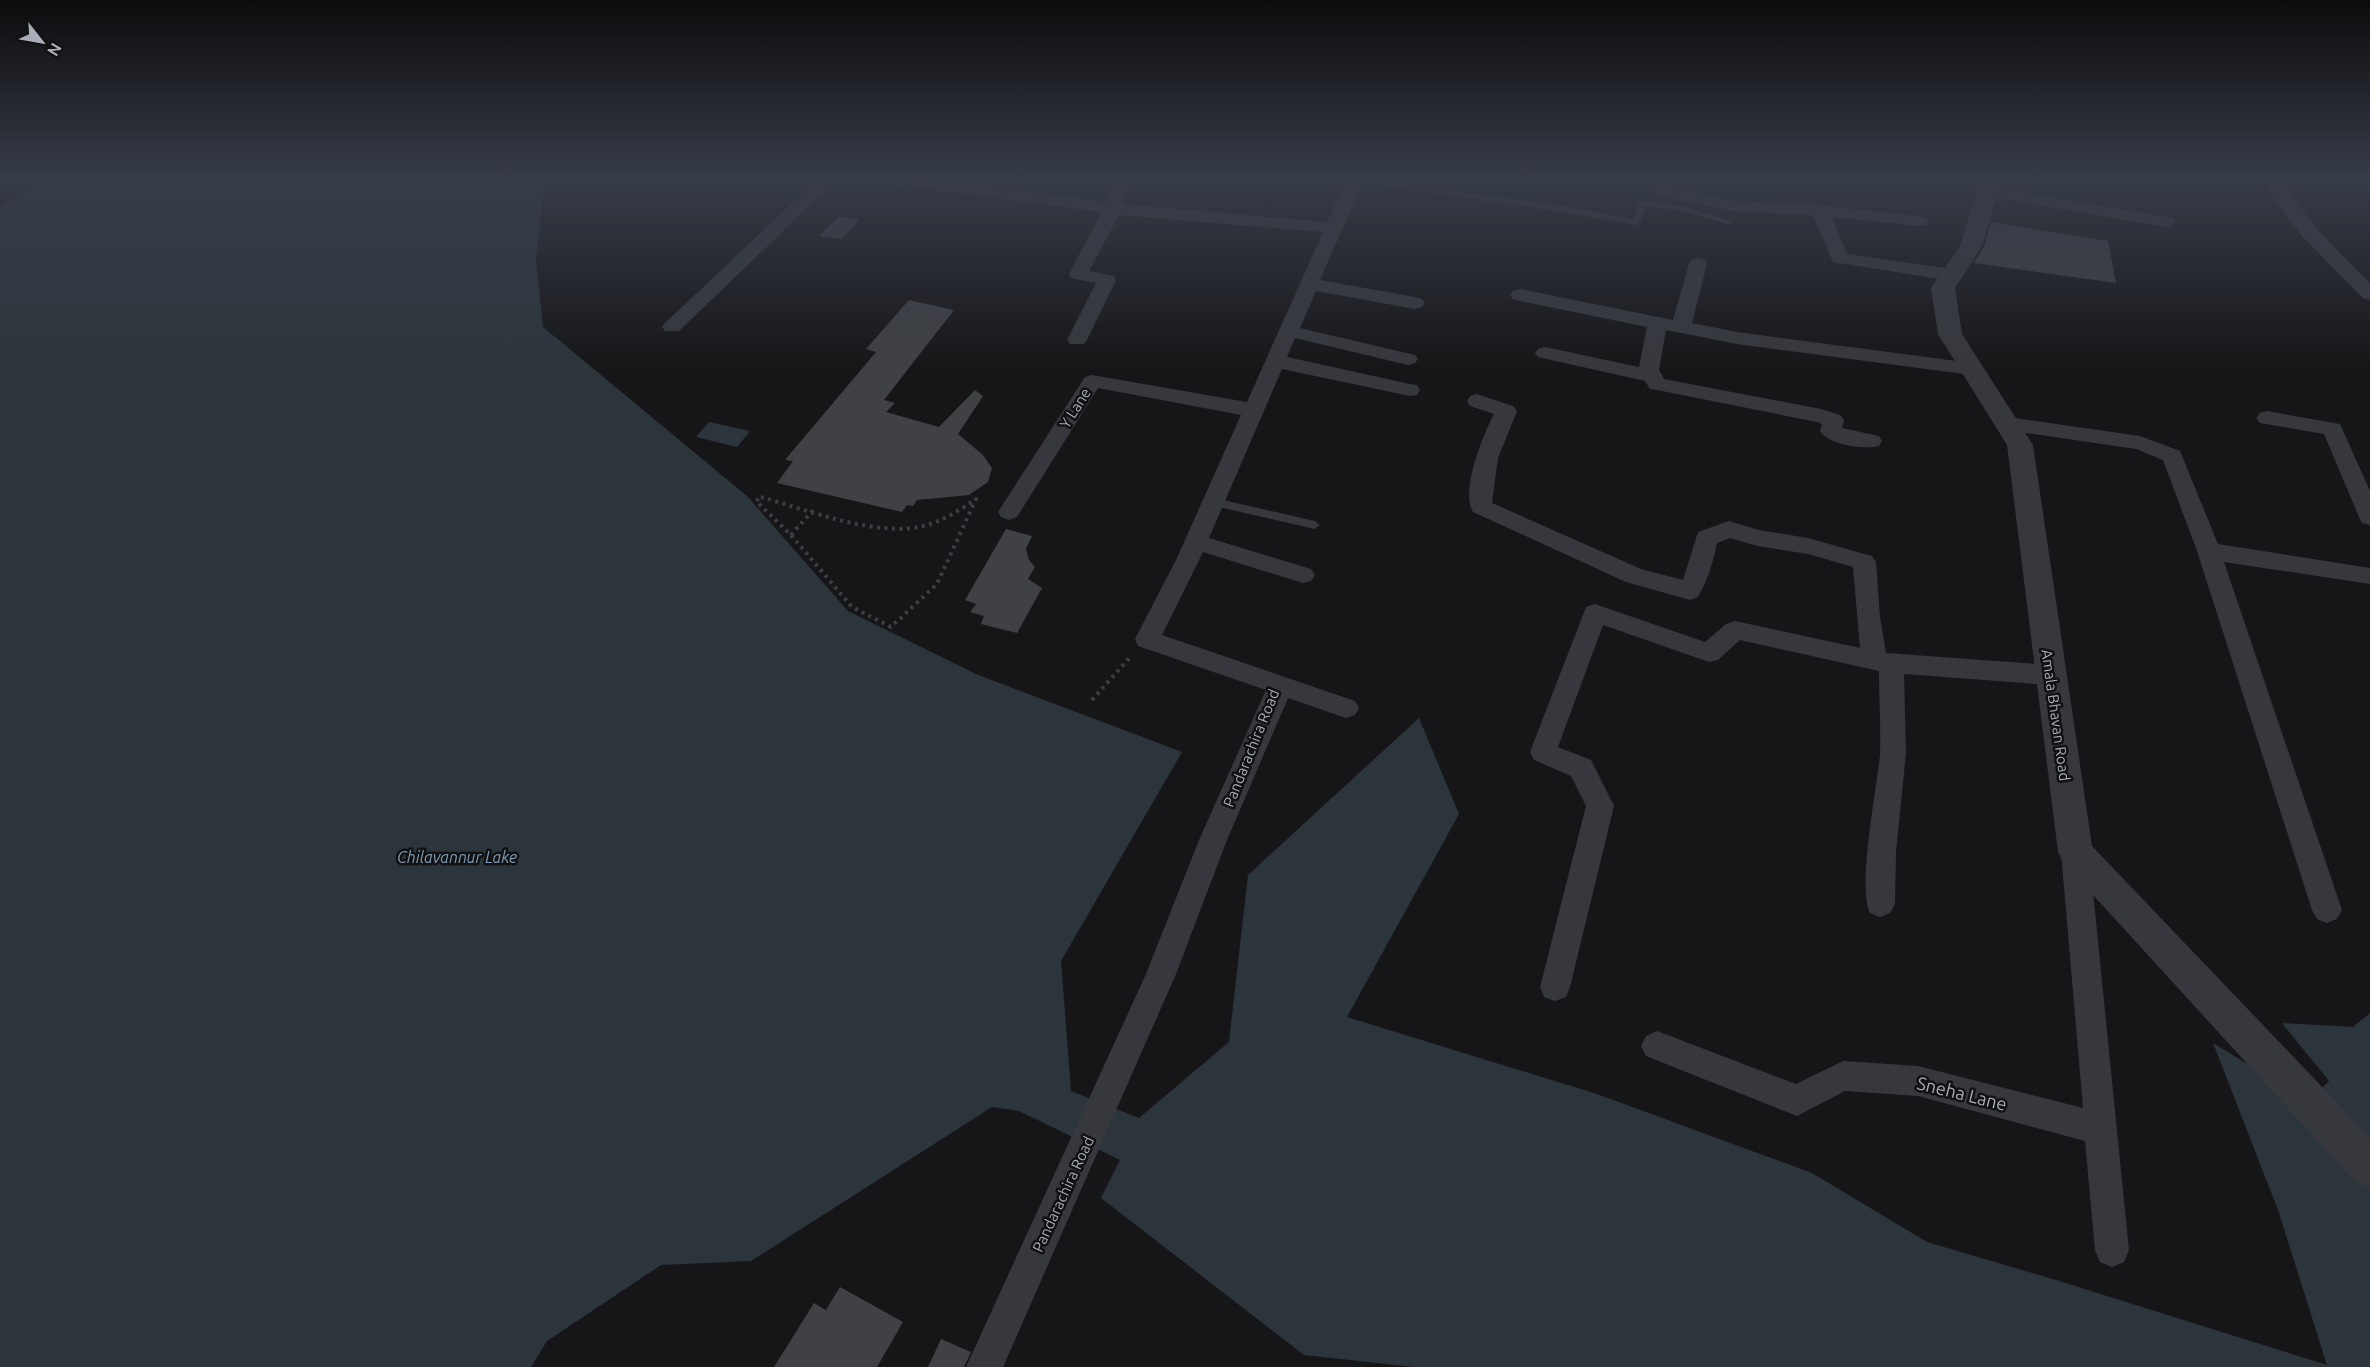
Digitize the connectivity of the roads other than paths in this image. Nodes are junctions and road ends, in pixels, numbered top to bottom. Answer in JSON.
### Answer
{"nodes":[{"id":1,"x":761,"y":243,"type":"edge"},
{"id":2,"x":1095,"y":243,"type":"edge"},
{"id":3,"x":1328,"y":243,"type":"edge"},
{"id":4,"x":1834,"y":243,"type":"edge"},
{"id":5,"x":1972,"y":243,"type":"edge"},
{"id":6,"x":2319,"y":243,"type":"edge"},
{"id":7,"x":1698,"y":264,"type":"dead end"},
{"id":8,"x":1952,"y":275,"type":"junction"},
{"id":9,"x":1309,"y":285,"type":"junction"},
{"id":10,"x":2370,"y":294,"type":"edge"},
{"id":11,"x":1520,"y":295,"type":"dead end"},
{"id":12,"x":1415,"y":303,"type":"dead end"},
{"id":13,"x":1658,"y":323,"type":"junction"},
{"id":14,"x":672,"y":327,"type":"dead end"},
{"id":15,"x":1681,"y":327,"type":"junction"},
{"id":16,"x":1289,"y":331,"type":"junction"},
{"id":17,"x":1077,"y":340,"type":"dead end"},
{"id":18,"x":1545,"y":353,"type":"dead end"},
{"id":19,"x":1408,"y":359,"type":"dead end"},
{"id":20,"x":1276,"y":361,"type":"junction"},
{"id":21,"x":1972,"y":369,"type":"junction"},
{"id":22,"x":1651,"y":376,"type":"junction"},
{"id":23,"x":1410,"y":390,"type":"dead end"},
{"id":24,"x":1477,"y":401,"type":"dead end"},
{"id":25,"x":1252,"y":410,"type":"junction"},
{"id":26,"x":2267,"y":418,"type":"dead end"},
{"id":27,"x":2007,"y":424,"type":"junction"},
{"id":28,"x":1871,"y":441,"type":"dead end"},
{"id":29,"x":1214,"y":502,"type":"junction"},
{"id":30,"x":1010,"y":512,"type":"dead end"},
{"id":31,"x":2370,"y":517,"type":"edge"},
{"id":32,"x":1315,"y":525,"type":"dead end"},
{"id":33,"x":1196,"y":542,"type":"junction"},
{"id":34,"x":2209,"y":551,"type":"junction"},
{"id":35,"x":1303,"y":575,"type":"dead end"},
{"id":36,"x":2370,"y":576,"type":"edge"},
{"id":37,"x":1883,"y":663,"type":"junction"},
{"id":38,"x":2050,"y":675,"type":"junction"},
{"id":39,"x":1281,"y":685,"type":"junction"},
{"id":40,"x":1346,"y":708,"type":"dead end"},
{"id":41,"x":2074,"y":852,"type":"junction"},
{"id":42,"x":1880,"y":904,"type":"dead end"},
{"id":43,"x":2326,"y":910,"type":"dead end"},
{"id":44,"x":1555,"y":987,"type":"dead end"},
{"id":45,"x":1657,"y":1046,"type":"dead end"},
{"id":46,"x":2100,"y":1129,"type":"junction"},
{"id":47,"x":2370,"y":1167,"type":"edge"},
{"id":48,"x":2112,"y":1250,"type":"dead end"},
{"id":49,"x":984,"y":1367,"type":"edge"}],
"edges":[{"from":1,"to":14,"type":"street"},
{"from":2,"to":17,"type":"street"},
{"from":3,"to":9,"type":"street"},
{"from":4,"to":8,"type":"street"},
{"from":5,"to":8,"type":"street","name":"Amala Bhavan Road"},
{"from":6,"to":10,"type":"street"},
{"from":7,"to":15,"type":"street"},
{"from":8,"to":21,"type":"street","name":"Amala Bhavan Road"},
{"from":9,"to":12,"type":"street"},
{"from":9,"to":16,"type":"street"},
{"from":11,"to":13,"type":"street"},
{"from":13,"to":15,"type":"street"},
{"from":13,"to":22,"type":"street"},
{"from":15,"to":21,"type":"street"},
{"from":16,"to":19,"type":"street"},
{"from":16,"to":20,"type":"street"},
{"from":18,"to":22,"type":"street"},
{"from":20,"to":23,"type":"street"},
{"from":20,"to":25,"type":"street"},
{"from":21,"to":27,"type":"street","name":"Amala Bhavan Road"},
{"from":22,"to":28,"type":"street"},
{"from":24,"to":37,"type":"street"},
{"from":25,"to":29,"type":"street"},
{"from":25,"to":30,"type":"street","name":"Y Lane"},
{"from":26,"to":31,"type":"street"},
{"from":27,"to":34,"type":"street"},
{"from":27,"to":38,"type":"street","name":"Amala Bhavan Road"},
{"from":29,"to":32,"type":"lane"},
{"from":29,"to":33,"type":"street"},
{"from":33,"to":35,"type":"street"},
{"from":33,"to":39,"type":"street","name":"Pandarachira Road"},
{"from":34,"to":36,"type":"street"},
{"from":34,"to":43,"type":"street"},
{"from":37,"to":38,"type":"street"},
{"from":37,"to":42,"type":"street"},
{"from":37,"to":44,"type":"street"},
{"from":38,"to":41,"type":"street","name":"Amala Bhavan Road"},
{"from":39,"to":40,"type":"street"},
{"from":39,"to":49,"type":"street","name":"Pandarachira Road"},
{"from":41,"to":46,"type":"street"},
{"from":41,"to":47,"type":"street"},
{"from":45,"to":46,"type":"street","name":"Sneha Lane"},
{"from":46,"to":48,"type":"street"}]}
